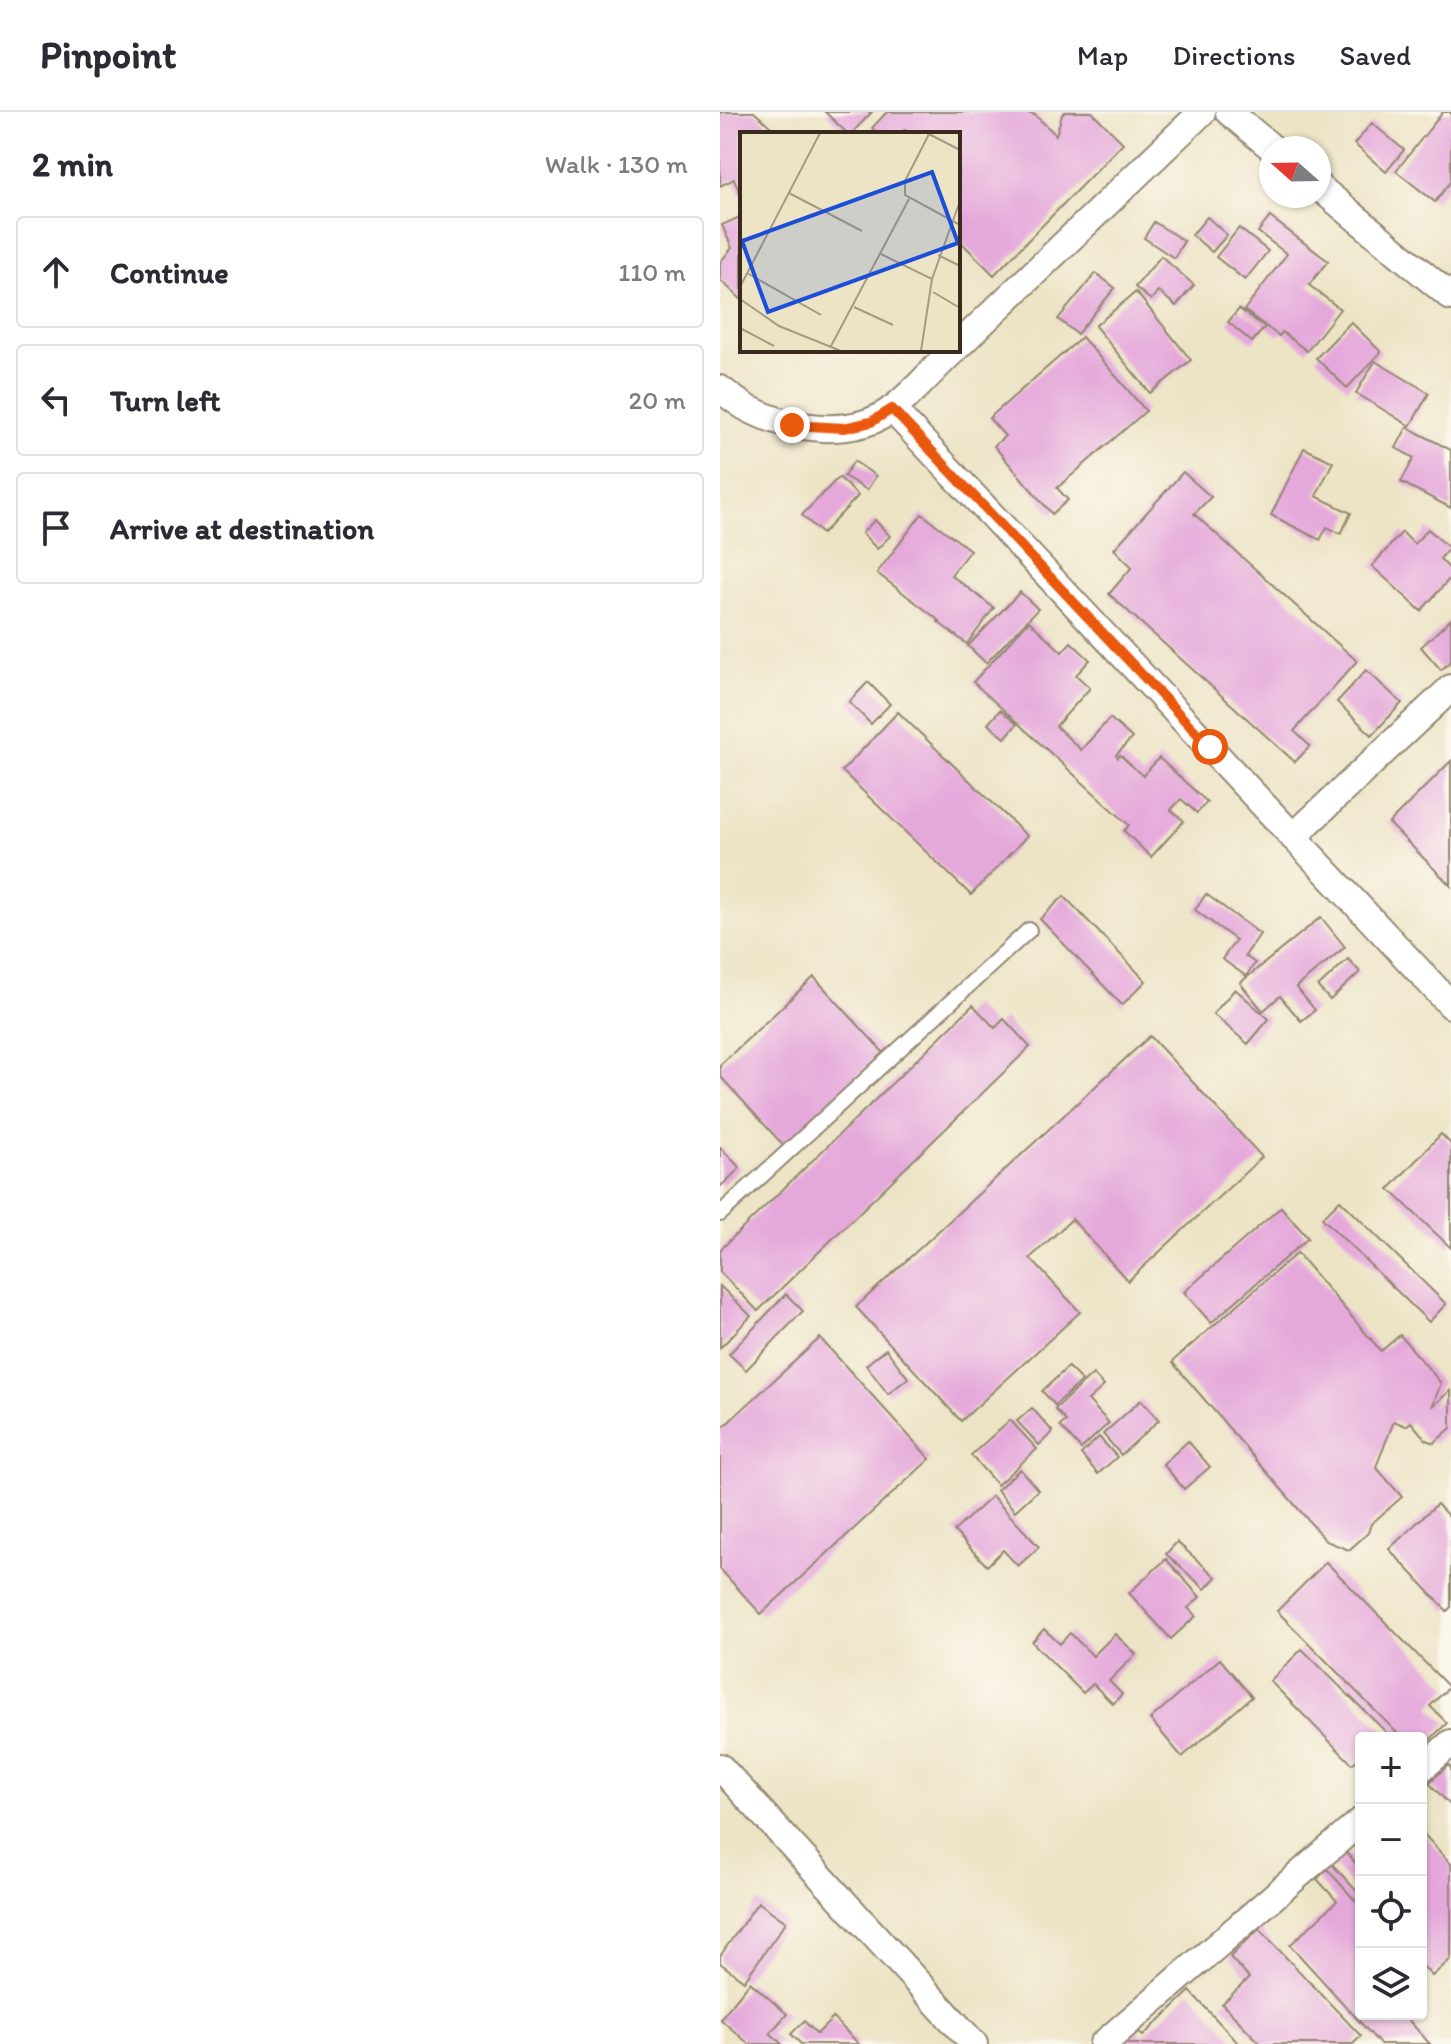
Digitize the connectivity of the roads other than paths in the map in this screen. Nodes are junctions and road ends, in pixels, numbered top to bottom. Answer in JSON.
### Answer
{"nodes":[{"id":1,"x":1202,"y":112,"type":"edge"},
{"id":2,"x":1229,"y":112,"type":"edge"},
{"id":3,"x":1259,"y":137,"type":"edge"},
{"id":4,"x":1331,"y":197,"type":"edge"},
{"id":5,"x":1451,"y":297,"type":"edge"},
{"id":6,"x":960,"y":344,"type":"edge"},
{"id":7,"x":952,"y":352,"type":"edge"},
{"id":8,"x":720,"y":389,"type":"edge"},
{"id":9,"x":892,"y":409,"type":"junction"},
{"id":10,"x":1451,"y":688,"type":"edge"},
{"id":11,"x":1293,"y":837,"type":"junction"},
{"id":12,"x":1029,"y":930,"type":"dead end"},
{"id":13,"x":1451,"y":1005,"type":"edge"},
{"id":14,"x":720,"y":1214,"type":"edge"},
{"id":15,"x":1451,"y":1743,"type":"edge"},
{"id":16,"x":1427,"y":1764,"type":"edge"},
{"id":17,"x":720,"y":1767,"type":"edge"},
{"id":18,"x":1355,"y":1826,"type":"edge"},
{"id":19,"x":974,"y":2044,"type":"edge"},
{"id":20,"x":1103,"y":2044,"type":"edge"}],
"edges":[{"from":1,"to":6,"type":"street"},
{"from":2,"to":3,"type":"street"},
{"from":4,"to":5,"type":"street"},
{"from":7,"to":9,"type":"street"},
{"from":8,"to":9,"type":"street"},
{"from":9,"to":11,"type":"street"},
{"from":10,"to":11,"type":"street"},
{"from":11,"to":13,"type":"street"},
{"from":12,"to":14,"type":"lane"},
{"from":15,"to":16,"type":"street"},
{"from":17,"to":19,"type":"street"},
{"from":18,"to":20,"type":"street"}]}
